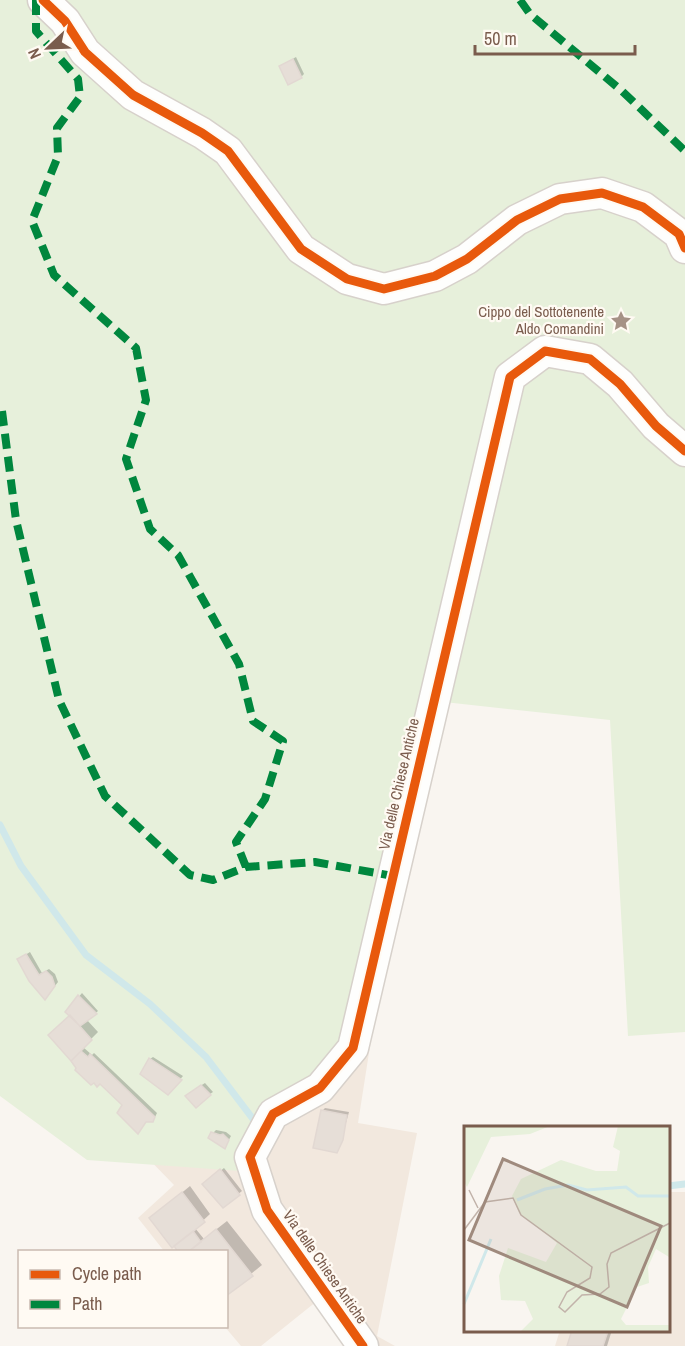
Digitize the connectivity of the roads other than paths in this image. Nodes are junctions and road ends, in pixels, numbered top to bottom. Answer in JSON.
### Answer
{"nodes":[{"id":1,"x":43,"y":0,"type":"edge"},
{"id":2,"x":685,"y":248,"type":"edge"},
{"id":3,"x":685,"y":451,"type":"edge"},
{"id":4,"x":363,"y":1346,"type":"edge"}],
"edges":[{"from":1,"to":2,"type":"street"},
{"from":3,"to":4,"type":"street","name":"Via delle Chiese Antiche"}]}
